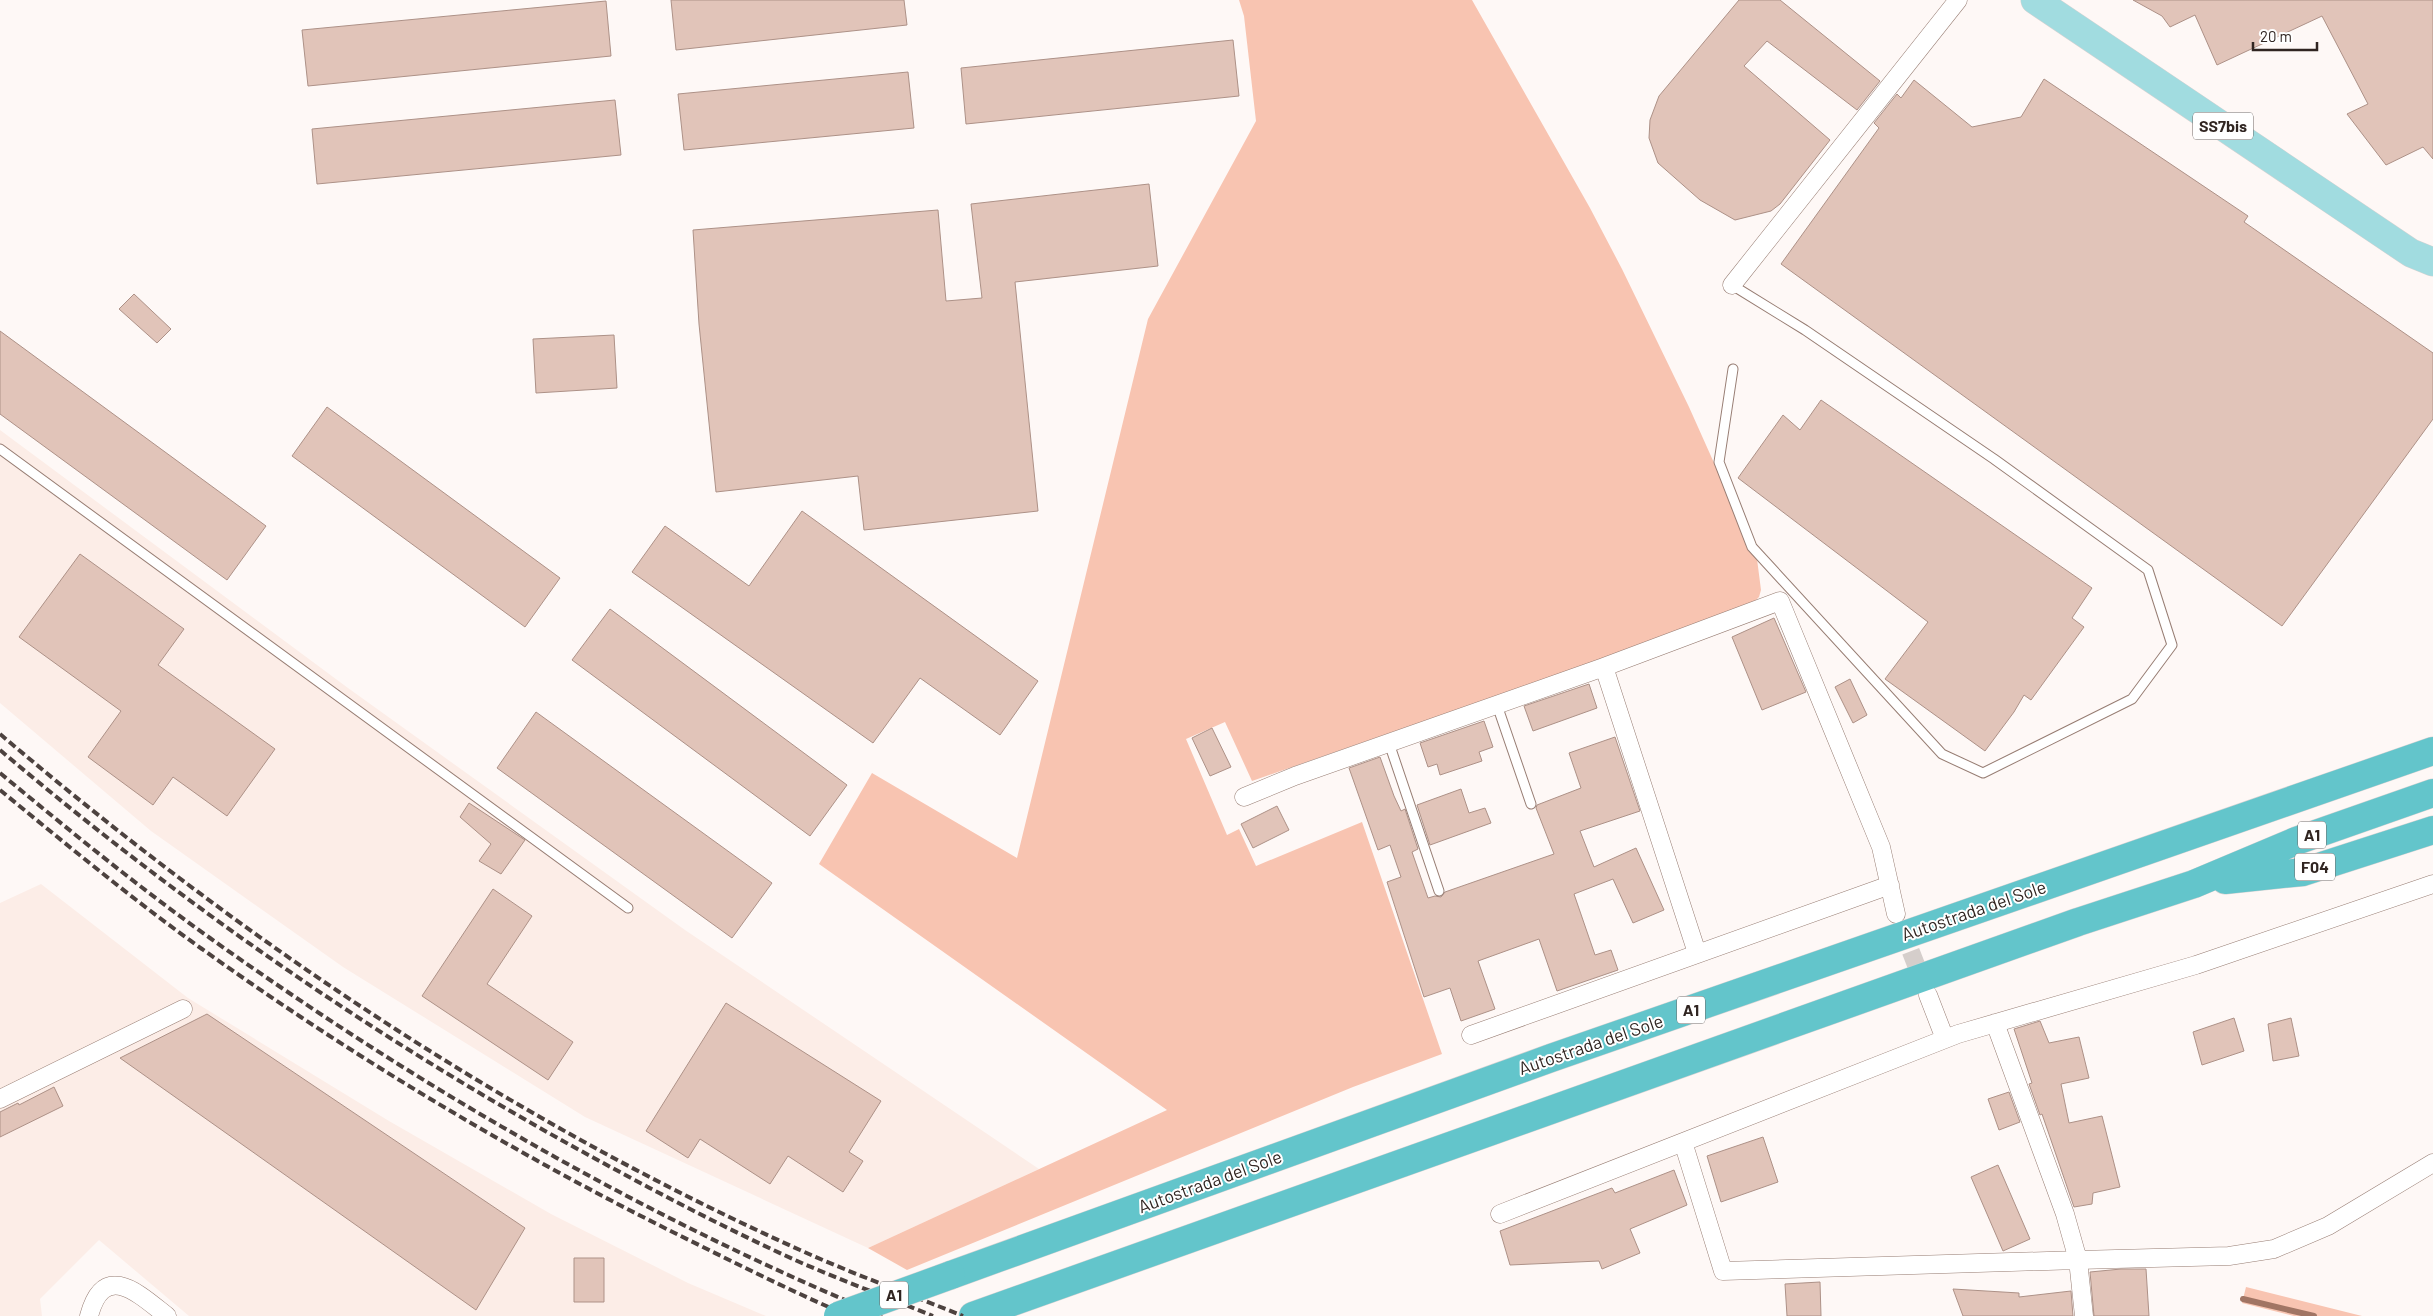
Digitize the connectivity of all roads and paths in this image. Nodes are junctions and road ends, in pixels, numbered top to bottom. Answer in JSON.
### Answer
{"nodes":[{"id":1,"x":1958,"y":0,"type":"edge"},
{"id":2,"x":2046,"y":2,"type":"edge"},
{"id":3,"x":2422,"y":257,"type":"edge"},
{"id":4,"x":2433,"y":279,"type":"edge"},
{"id":5,"x":1732,"y":285,"type":"joint"},
{"id":6,"x":1733,"y":368,"type":"dead end"},
{"id":7,"x":0,"y":449,"type":"edge"},
{"id":8,"x":1604,"y":667,"type":"junction"},
{"id":9,"x":1498,"y":705,"type":"junction"},
{"id":10,"x":1389,"y":743,"type":"junction"},
{"id":11,"x":2433,"y":752,"type":"edge"},
{"id":12,"x":2433,"y":793,"type":"edge"},
{"id":13,"x":1244,"y":797,"type":"dead end"},
{"id":14,"x":1531,"y":804,"type":"dead end"},
{"id":15,"x":2433,"y":830,"type":"edge"},
{"id":16,"x":2194,"y":884,"type":"junction"},
{"id":17,"x":2433,"y":884,"type":"edge"},
{"id":18,"x":1890,"y":885,"type":"junction"},
{"id":19,"x":1439,"y":891,"type":"dead end"},
{"id":20,"x":628,"y":908,"type":"dead end"},
{"id":21,"x":1896,"y":914,"type":"tunnel mouth"},
{"id":22,"x":1698,"y":953,"type":"junction"},
{"id":23,"x":1928,"y":995,"type":"tunnel mouth"},
{"id":24,"x":183,"y":1009,"type":"dead end"},
{"id":25,"x":1995,"y":1023,"type":"junction"},
{"id":26,"x":1471,"y":1035,"type":"dead end"},
{"id":27,"x":1945,"y":1040,"type":"junction"},
{"id":28,"x":0,"y":1099,"type":"edge"},
{"id":29,"x":1683,"y":1142,"type":"junction"},
{"id":30,"x":2433,"y":1163,"type":"edge"},
{"id":31,"x":1500,"y":1214,"type":"dead end"},
{"id":32,"x":2078,"y":1260,"type":"junction"},
{"id":33,"x":89,"y":1316,"type":"edge"},
{"id":34,"x":167,"y":1316,"type":"edge"},
{"id":35,"x":838,"y":1316,"type":"edge"},
{"id":36,"x":973,"y":1316,"type":"edge"},
{"id":37,"x":2084,"y":1316,"type":"edge"}],
"edges":[{"from":1,"to":5,"type":"street"},
{"from":2,"to":3,"type":"main road","number":"SS7bis"},
{"from":3,"to":4,"type":"main road","number":"SS7bis"},
{"from":5,"to":6,"type":"lane"},
{"from":7,"to":20,"type":"lane"},
{"from":8,"to":9,"type":"street"},
{"from":8,"to":18,"type":"street"},
{"from":8,"to":22,"type":"street"},
{"from":9,"to":10,"type":"street"},
{"from":9,"to":14,"type":"lane"},
{"from":10,"to":13,"type":"street"},
{"from":10,"to":19,"type":"lane"},
{"from":11,"to":35,"type":"highway","name":"Autostrada del Sole","number":"A1","bridge":true},
{"from":12,"to":16,"type":"highway","number":"A1"},
{"from":15,"to":16,"type":"highway","number":"F04"},
{"from":16,"to":36,"type":"highway","number":"A1"},
{"from":17,"to":25,"type":"street"},
{"from":18,"to":21,"type":"street"},
{"from":18,"to":22,"type":"street"},
{"from":22,"to":26,"type":"street"},
{"from":23,"to":27,"type":"street"},
{"from":24,"to":28,"type":"street"},
{"from":25,"to":27,"type":"street"},
{"from":25,"to":32,"type":"street"},
{"from":27,"to":29,"type":"street"},
{"from":29,"to":31,"type":"street"},
{"from":29,"to":32,"type":"street"},
{"from":30,"to":32,"type":"street"},
{"from":32,"to":37,"type":"street"},
{"from":33,"to":34,"type":"street"}]}
